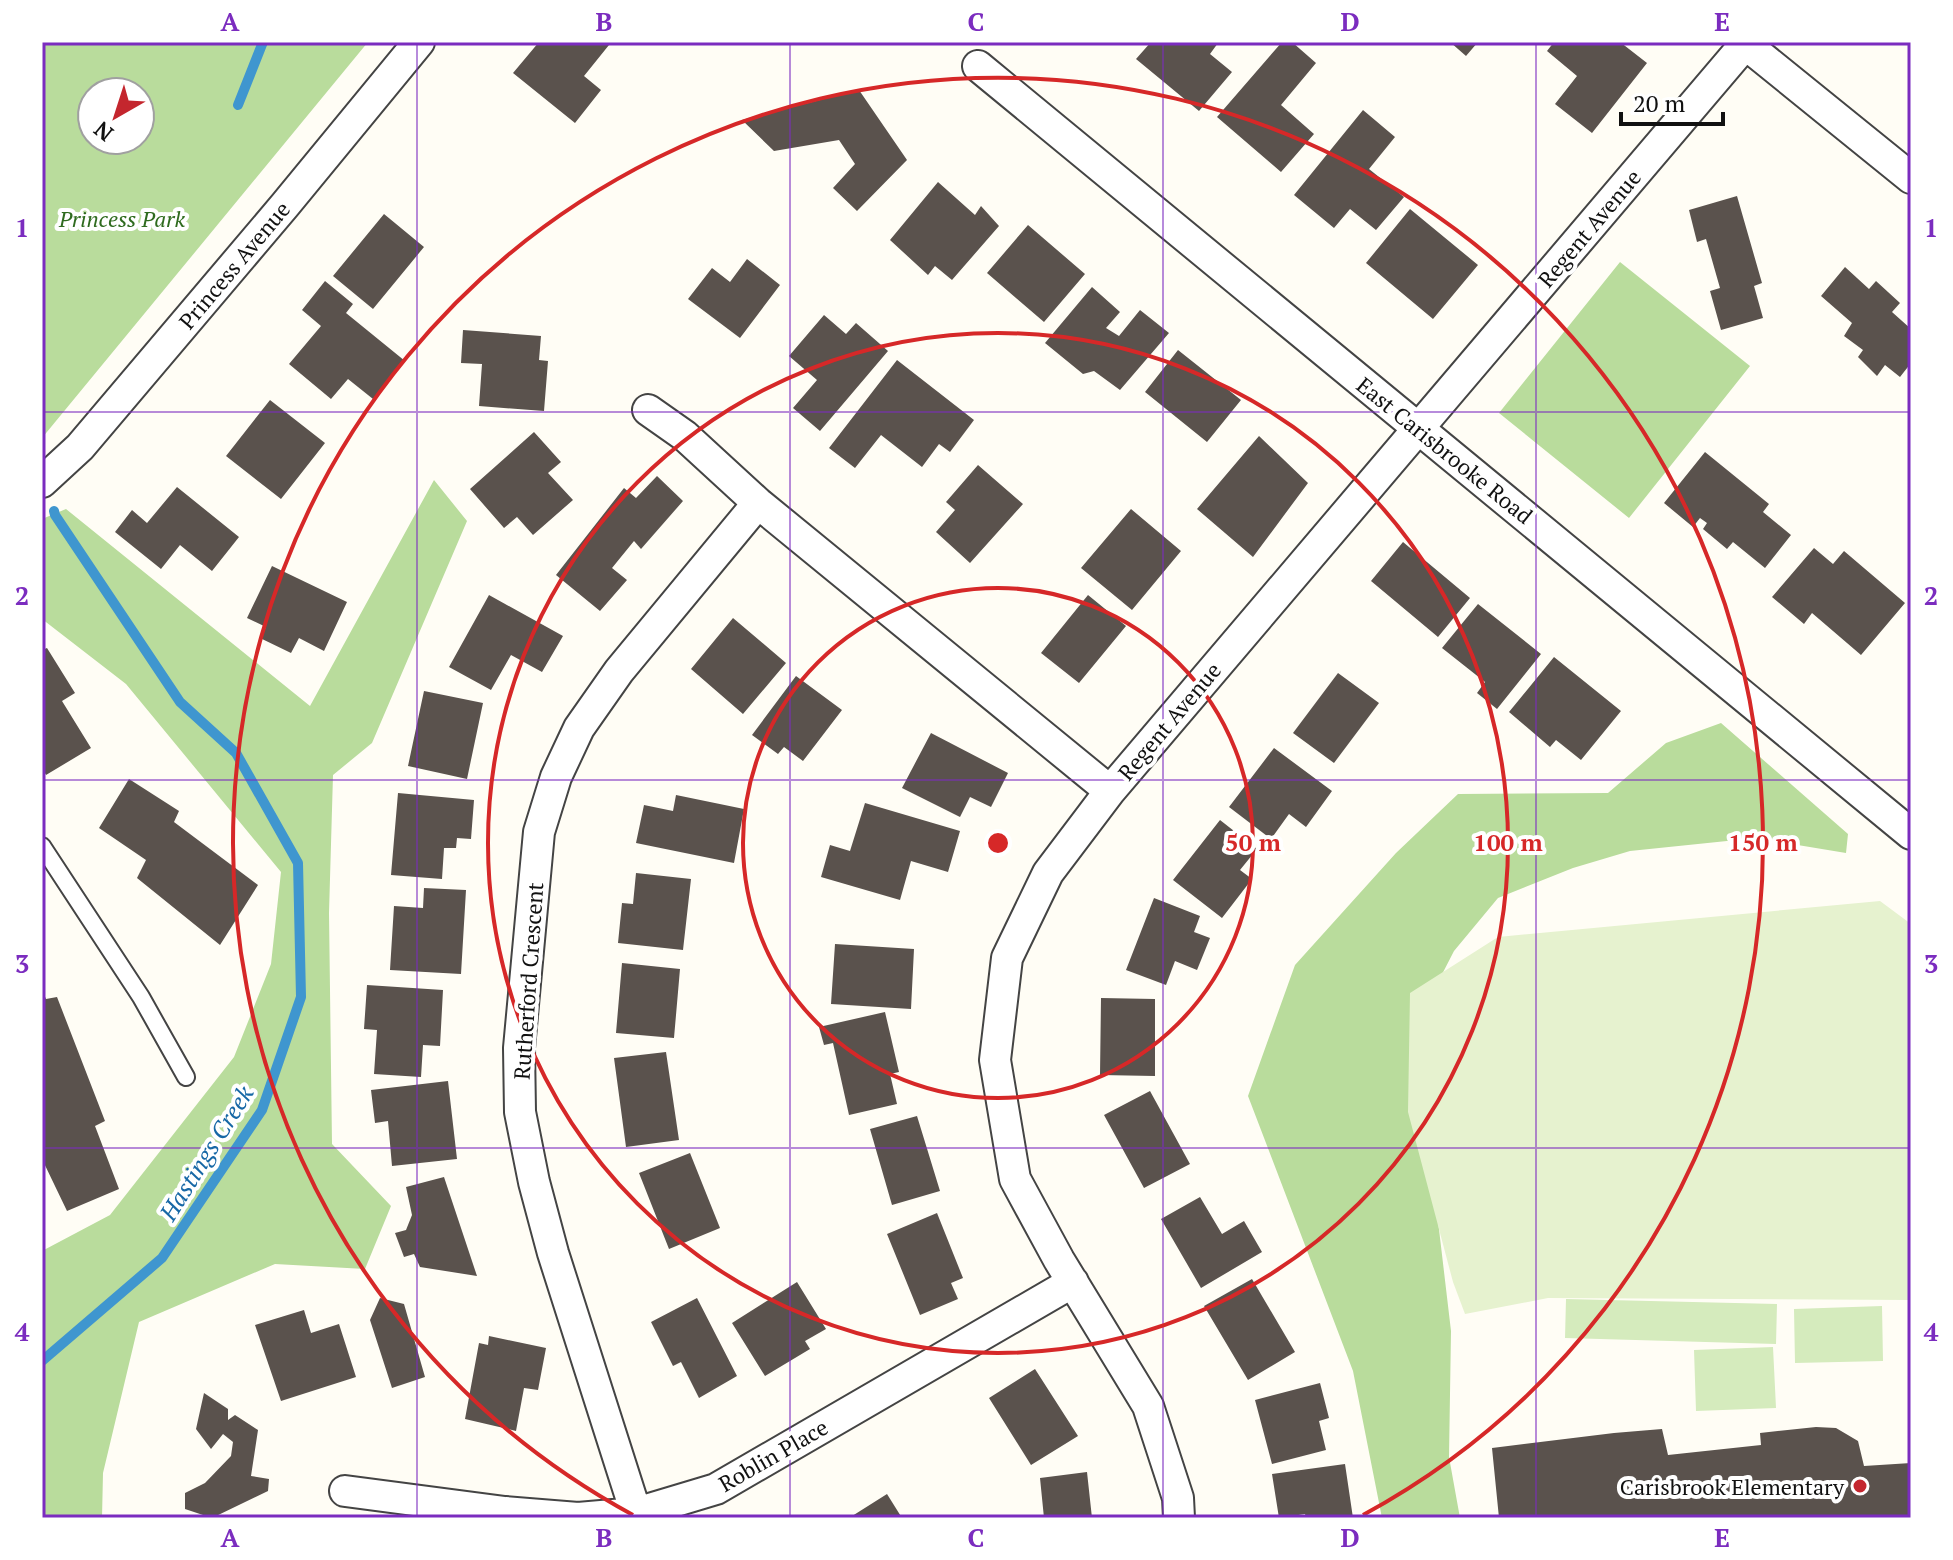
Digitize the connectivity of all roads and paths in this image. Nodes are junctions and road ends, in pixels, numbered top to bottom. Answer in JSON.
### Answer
{"nodes":[{"id":1,"x":419,"y":42,"type":"edge"},
{"id":2,"x":1745,"y":43,"type":"edge"},
{"id":3,"x":978,"y":66,"type":"dead end"},
{"id":4,"x":1911,"y":178,"type":"edge"},
{"id":5,"x":648,"y":410,"type":"dead end"},
{"id":6,"x":1419,"y":429,"type":"junction"},
{"id":7,"x":42,"y":482,"type":"edge"},
{"id":8,"x":758,"y":503,"type":"junction"},
{"id":9,"x":1110,"y":791,"type":"junction"},
{"id":10,"x":1911,"y":834,"type":"edge"},
{"id":11,"x":42,"y":846,"type":"edge"},
{"id":12,"x":186,"y":1077,"type":"dead end"},
{"id":13,"x":1073,"y":1282,"type":"junction"},
{"id":14,"x":345,"y":1491,"type":"dead end"},
{"id":15,"x":636,"y":1513,"type":"junction"},
{"id":16,"x":1179,"y":1518,"type":"edge"}],
"edges":[{"from":1,"to":7,"type":"street","name":"Princess Avenue"},
{"from":2,"to":4,"type":"street"},
{"from":2,"to":6,"type":"street","name":"Regent Avenue"},
{"from":3,"to":6,"type":"street","name":"East Carisbrooke Road"},
{"from":5,"to":8,"type":"street"},
{"from":6,"to":9,"type":"street","name":"Regent Avenue"},
{"from":6,"to":10,"type":"street","name":"East Carisbrooke Road"},
{"from":8,"to":9,"type":"street"},
{"from":8,"to":15,"type":"street","name":"Rutherford Crescent"},
{"from":9,"to":13,"type":"street","name":"Regent Avenue"},
{"from":11,"to":12,"type":"lane"},
{"from":13,"to":15,"type":"street","name":"Roblin Place"},
{"from":13,"to":16,"type":"street","name":"Regent Avenue"},
{"from":14,"to":15,"type":"street","name":"Roblin Place"}]}
